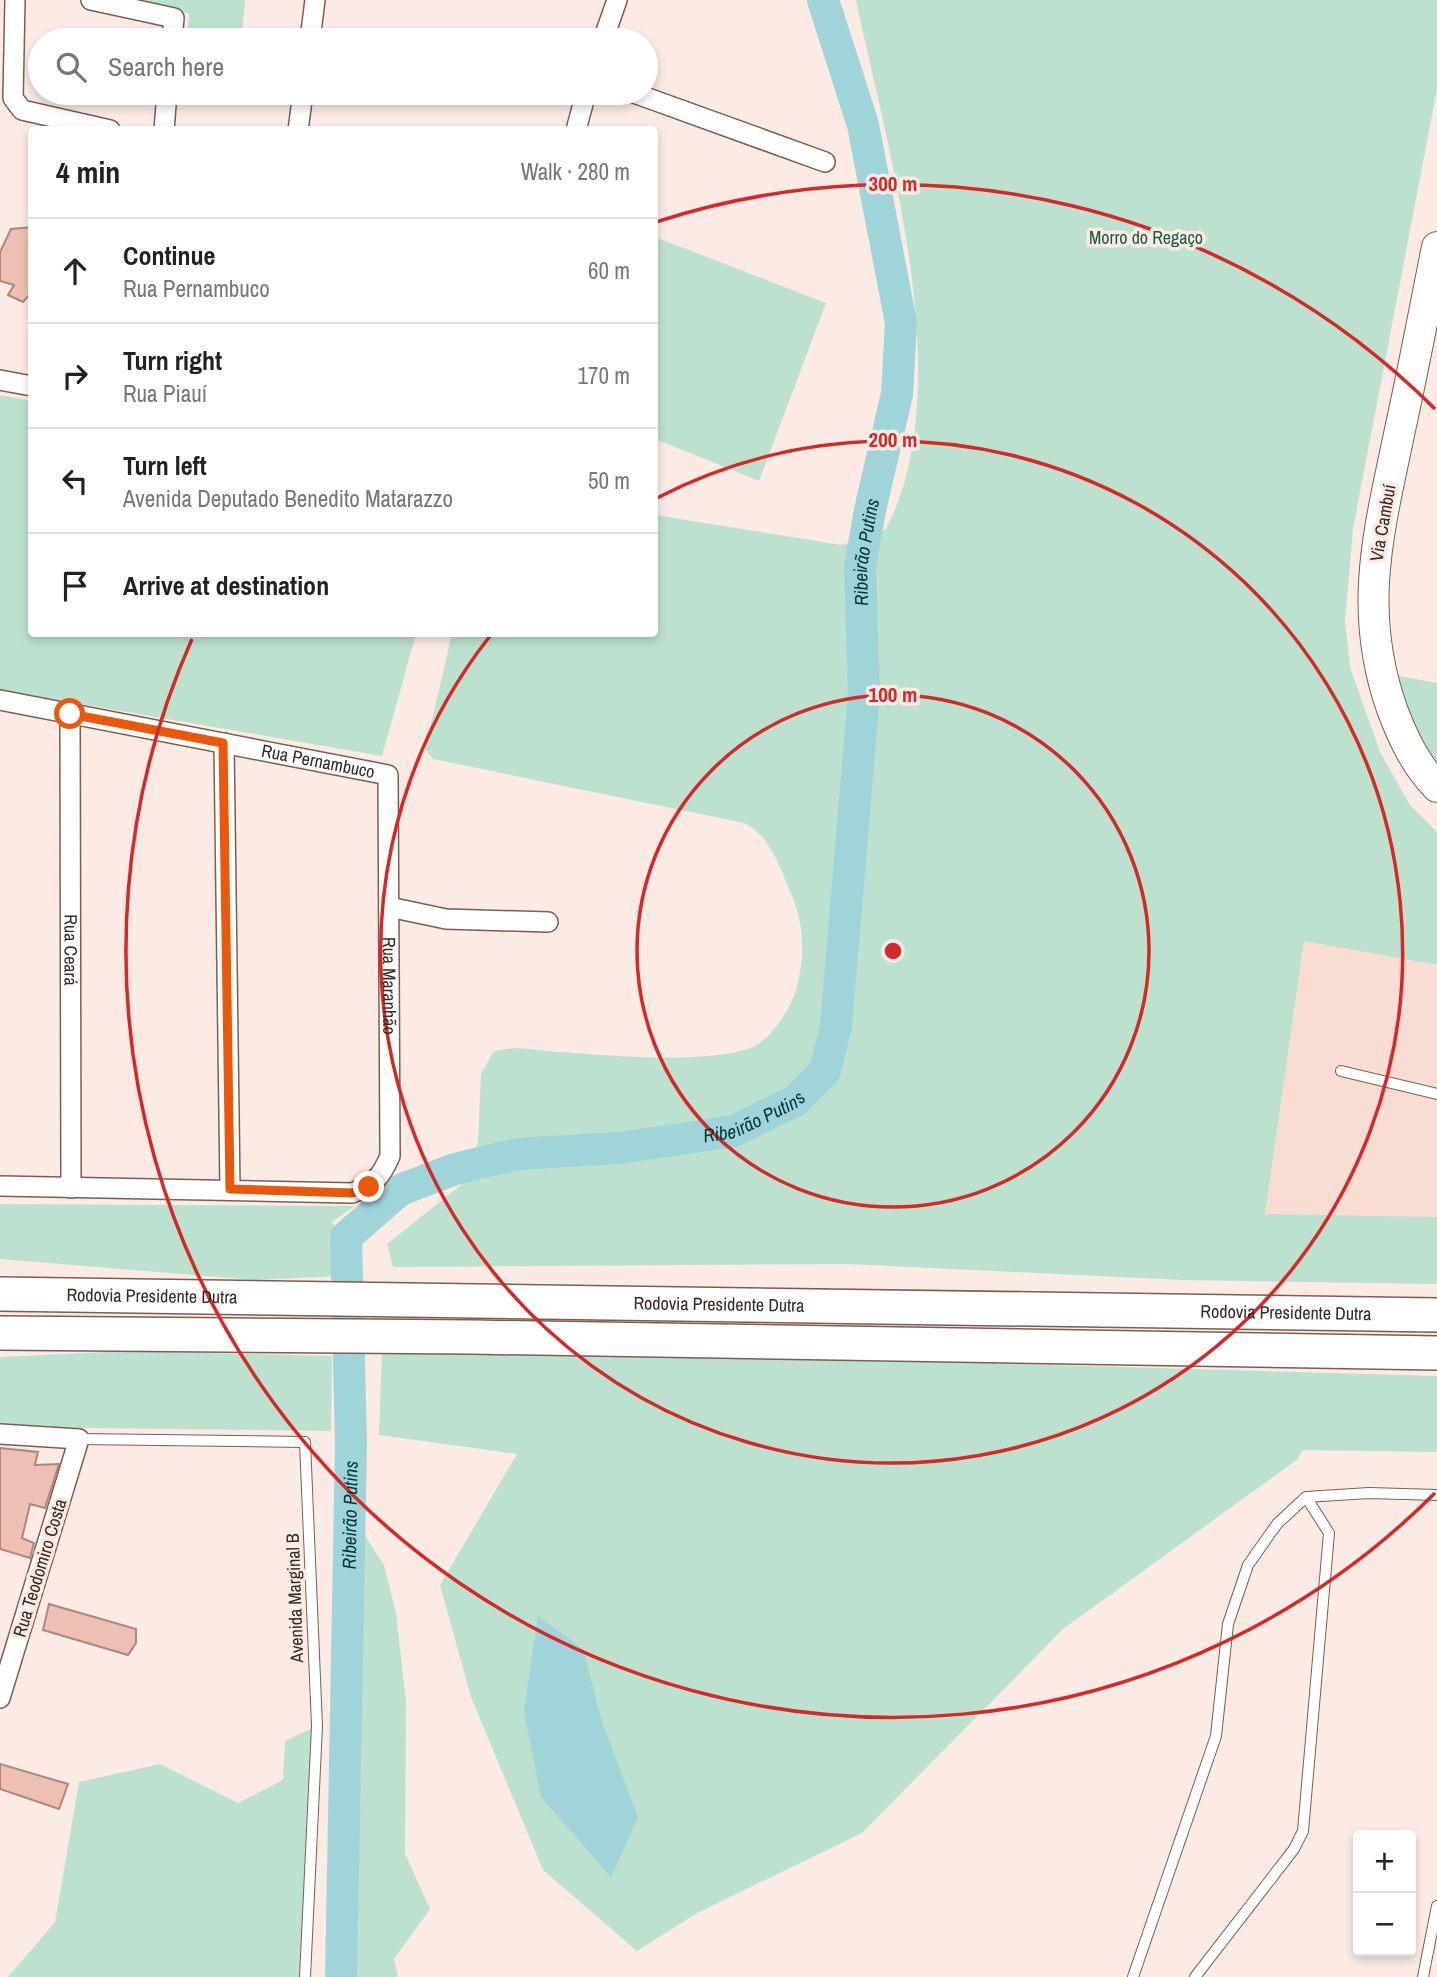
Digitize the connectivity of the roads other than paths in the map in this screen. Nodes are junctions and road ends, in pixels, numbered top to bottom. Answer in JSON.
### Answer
{"nodes":[{"id":1,"x":15,"y":0,"type":"edge"},
{"id":2,"x":91,"y":0,"type":"edge"},
{"id":3,"x":315,"y":0,"type":"edge"},
{"id":4,"x":617,"y":0,"type":"edge"},
{"id":5,"x":173,"y":28,"type":"edge"},
{"id":6,"x":312,"y":28,"type":"edge"},
{"id":7,"x":607,"y":28,"type":"edge"},
{"id":8,"x":658,"y":102,"type":"edge"},
{"id":9,"x":166,"y":105,"type":"edge"},
{"id":10,"x":301,"y":105,"type":"edge"},
{"id":11,"x":583,"y":105,"type":"edge"},
{"id":12,"x":92,"y":126,"type":"edge"},
{"id":13,"x":164,"y":126,"type":"edge"},
{"id":14,"x":299,"y":126,"type":"edge"},
{"id":15,"x":577,"y":126,"type":"edge"},
{"id":16,"x":825,"y":162,"type":"dead end"},
{"id":17,"x":1437,"y":247,"type":"edge"},
{"id":18,"x":0,"y":380,"type":"edge"},
{"id":19,"x":28,"y":385,"type":"edge"},
{"id":20,"x":0,"y":700,"type":"edge"},
{"id":21,"x":70,"y":714,"type":"junction"},
{"id":22,"x":223,"y":743,"type":"junction"},
{"id":23,"x":388,"y":775,"type":"joint"},
{"id":24,"x":1437,"y":787,"type":"edge"},
{"id":25,"x":388,"y":906,"type":"junction"},
{"id":26,"x":548,"y":922,"type":"dead end"},
{"id":27,"x":1341,"y":1071,"type":"dead end"},
{"id":28,"x":1437,"y":1094,"type":"edge"},
{"id":29,"x":0,"y":1186,"type":"edge"},
{"id":30,"x":71,"y":1188,"type":"junction"},
{"id":31,"x":230,"y":1189,"type":"junction"},
{"id":32,"x":0,"y":1281,"type":"edge"},
{"id":33,"x":71,"y":1293,"type":"junction"},
{"id":34,"x":0,"y":1294,"type":"edge"},
{"id":35,"x":1437,"y":1315,"type":"edge"},
{"id":36,"x":0,"y":1332,"type":"edge"},
{"id":37,"x":1437,"y":1353,"type":"edge"},
{"id":38,"x":0,"y":1434,"type":"edge"},
{"id":39,"x":79,"y":1438,"type":"junction"},
{"id":40,"x":1437,"y":1495,"type":"edge"},
{"id":41,"x":1306,"y":1497,"type":"junction"},
{"id":42,"x":0,"y":1698,"type":"edge"},
{"id":43,"x":1437,"y":1906,"type":"edge"},
{"id":44,"x":305,"y":1977,"type":"edge"},
{"id":45,"x":1133,"y":1977,"type":"edge"},
{"id":46,"x":1195,"y":1977,"type":"edge"},
{"id":47,"x":1423,"y":1977,"type":"edge"}],
"edges":[{"from":1,"to":12,"type":"street"},
{"from":2,"to":5,"type":"street"},
{"from":3,"to":6,"type":"street"},
{"from":4,"to":7,"type":"street"},
{"from":8,"to":16,"type":"street"},
{"from":9,"to":13,"type":"street"},
{"from":10,"to":14,"type":"street"},
{"from":11,"to":15,"type":"street"},
{"from":17,"to":24,"type":"main road","name":"Via Cambuí"},
{"from":18,"to":19,"type":"street"},
{"from":20,"to":21,"type":"street","name":"Rua Pernambuco"},
{"from":21,"to":22,"type":"street","name":"Rua Pernambuco"},
{"from":21,"to":30,"type":"street","name":"Rua Ceará"},
{"from":22,"to":23,"type":"street","name":"Rua Pernambuco"},
{"from":22,"to":31,"type":"street"},
{"from":23,"to":25,"type":"street","name":"Rua Maranhão"},
{"from":25,"to":26,"type":"street"},
{"from":25,"to":31,"type":"street","name":"Rua Maranhão"},
{"from":27,"to":28,"type":"lane"},
{"from":29,"to":30,"type":"street"},
{"from":30,"to":31,"type":"street"},
{"from":32,"to":33,"type":"highway"},
{"from":33,"to":34,"type":"highway","name":"Rodovia Presidente Dutra"},
{"from":33,"to":35,"type":"highway","name":"Rodovia Presidente Dutra"},
{"from":36,"to":37,"type":"highway","name":"Rodovia Presidente Dutra"},
{"from":38,"to":39,"type":"street"},
{"from":39,"to":42,"type":"street","name":"Rua Teodomiro Costa"},
{"from":39,"to":44,"type":"lane","name":"Avenida Marginal B"},
{"from":40,"to":41,"type":"lane"},
{"from":41,"to":45,"type":"lane"},
{"from":41,"to":46,"type":"lane"},
{"from":43,"to":47,"type":"lane"}]}
